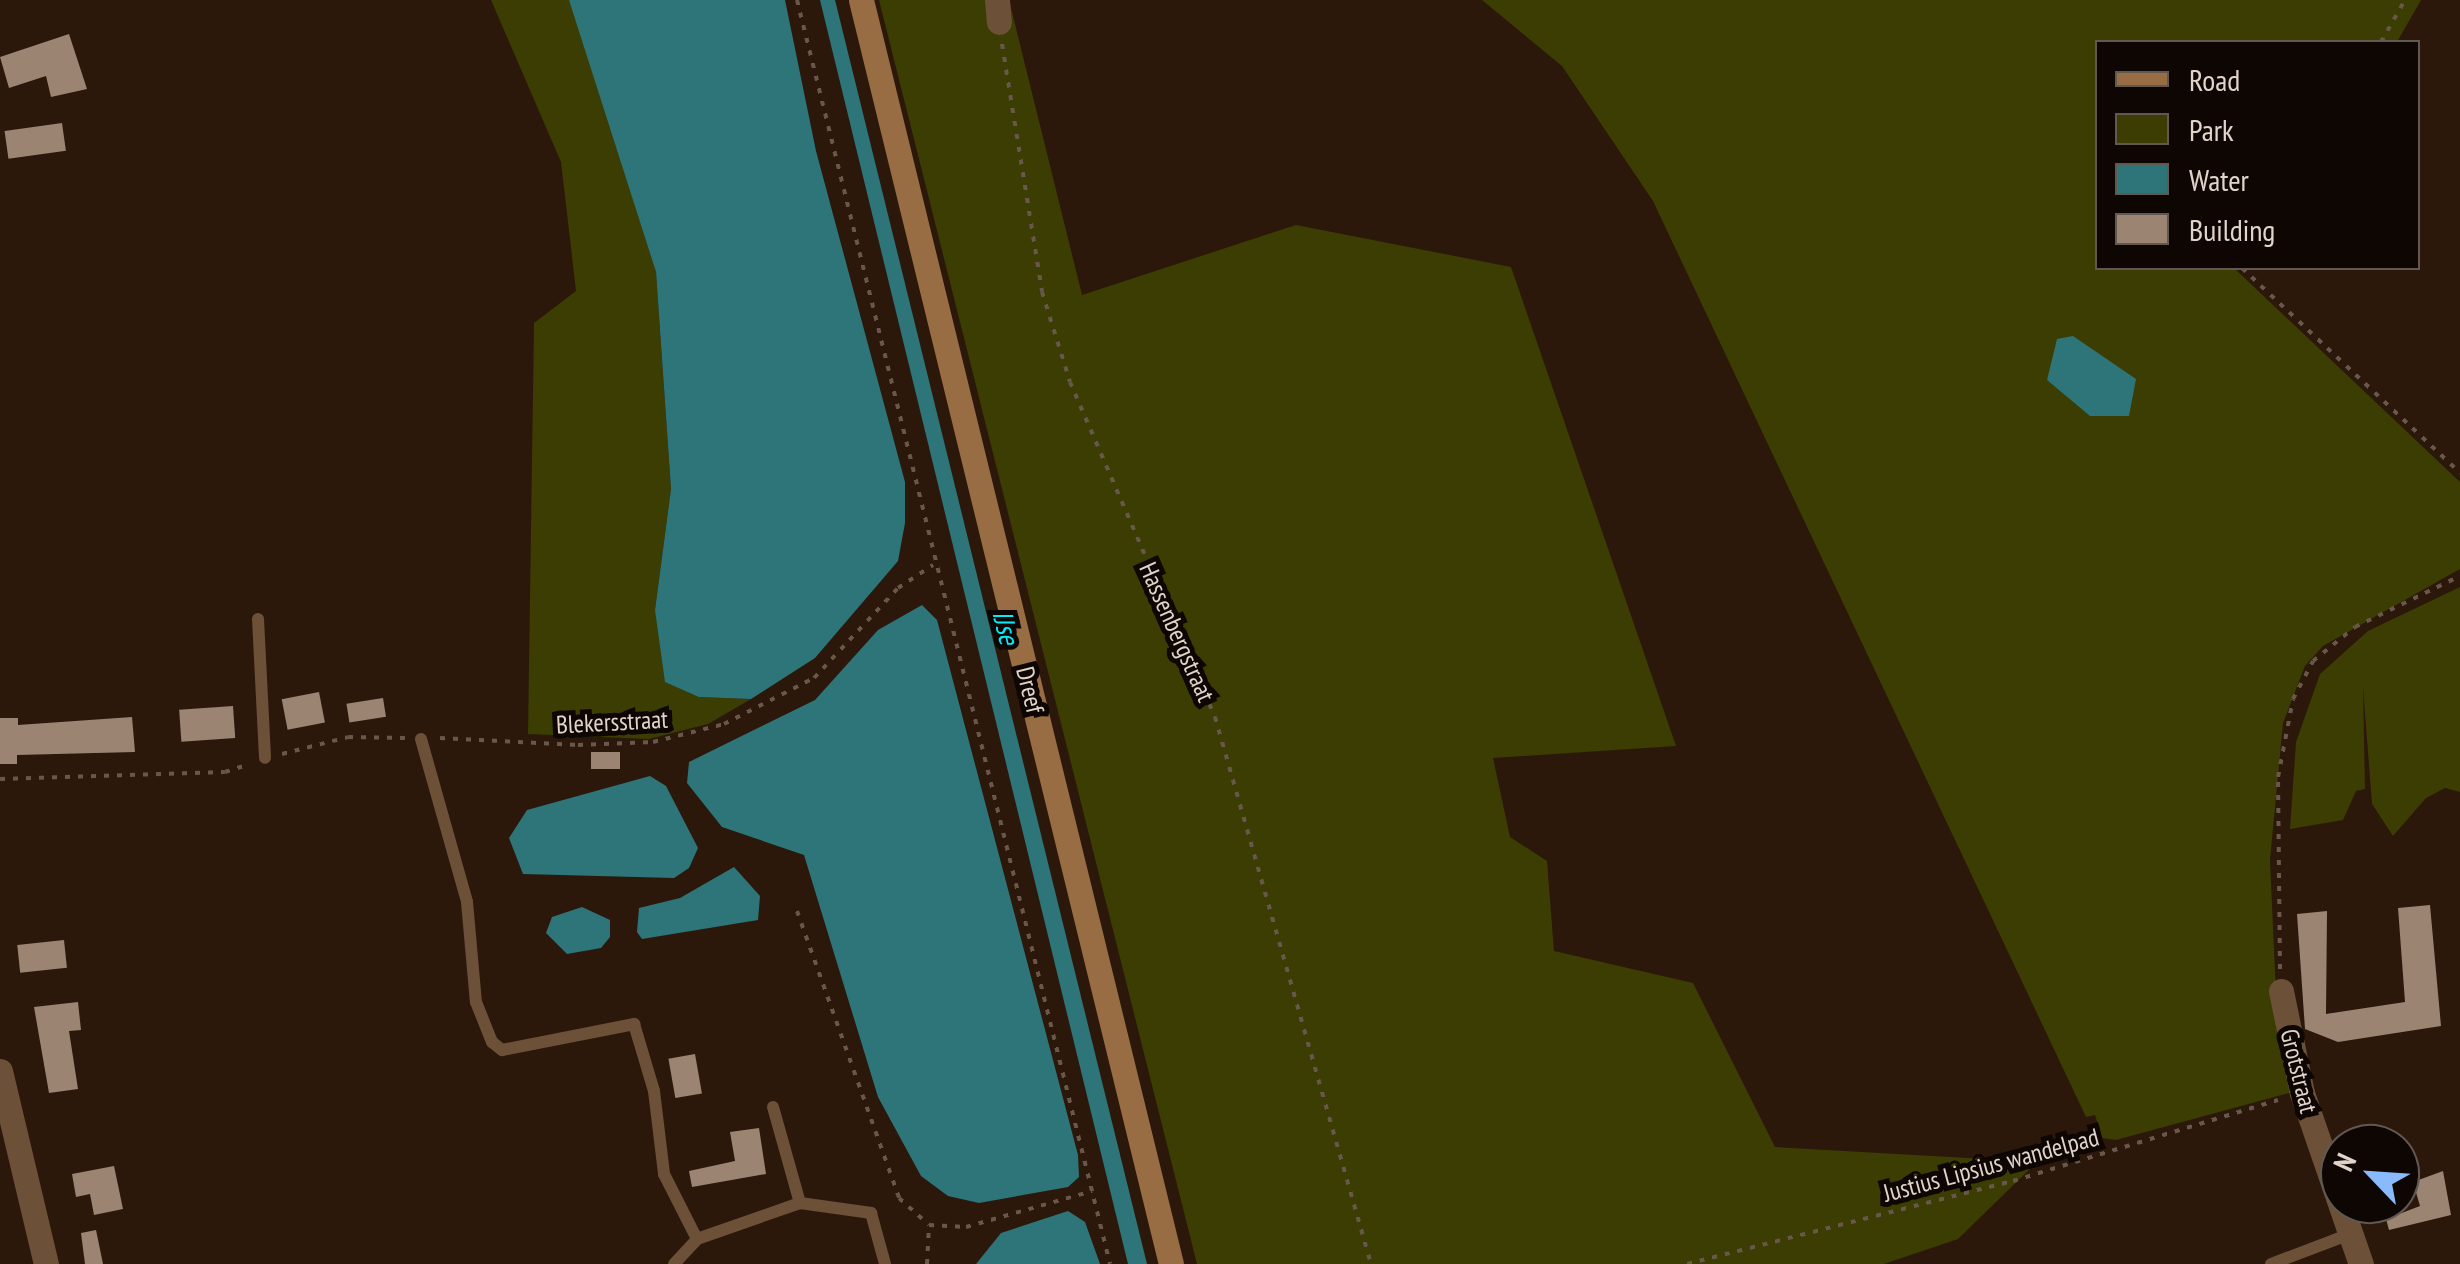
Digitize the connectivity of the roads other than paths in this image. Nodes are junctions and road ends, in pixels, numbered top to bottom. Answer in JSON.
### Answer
{"nodes":[{"id":1,"x":862,"y":0,"type":"edge"},
{"id":2,"x":258,"y":619,"type":"dead end"},
{"id":3,"x":421,"y":739,"type":"dead end"},
{"id":4,"x":266,"y":758,"type":"dead end"},
{"id":5,"x":2281,"y":990,"type":"road end"},
{"id":6,"x":0,"y":1072,"type":"edge"},
{"id":7,"x":773,"y":1107,"type":"dead end"},
{"id":8,"x":800,"y":1203,"type":"junction"},
{"id":9,"x":2350,"y":1234,"type":"junction"},
{"id":10,"x":696,"y":1239,"type":"junction"},
{"id":11,"x":46,"y":1264,"type":"edge"},
{"id":12,"x":674,"y":1264,"type":"edge"},
{"id":13,"x":886,"y":1264,"type":"edge"},
{"id":14,"x":1171,"y":1264,"type":"edge"},
{"id":15,"x":2271,"y":1264,"type":"edge"},
{"id":16,"x":2361,"y":1264,"type":"edge"},
{"id":17,"x":2380,"y":1264,"type":"edge"}],
"edges":[{"from":1,"to":14,"type":"main road","name":"Dreef"},
{"from":2,"to":4,"type":"lane"},
{"from":3,"to":10,"type":"lane"},
{"from":5,"to":9,"type":"street","name":"Grotstraat"},
{"from":6,"to":11,"type":"street"},
{"from":7,"to":8,"type":"lane"},
{"from":8,"to":10,"type":"lane"},
{"from":8,"to":13,"type":"lane"},
{"from":9,"to":15,"type":"lane"},
{"from":9,"to":16,"type":"street","name":"Grotstraat"},
{"from":9,"to":17,"type":"street"},
{"from":10,"to":12,"type":"lane"}]}
